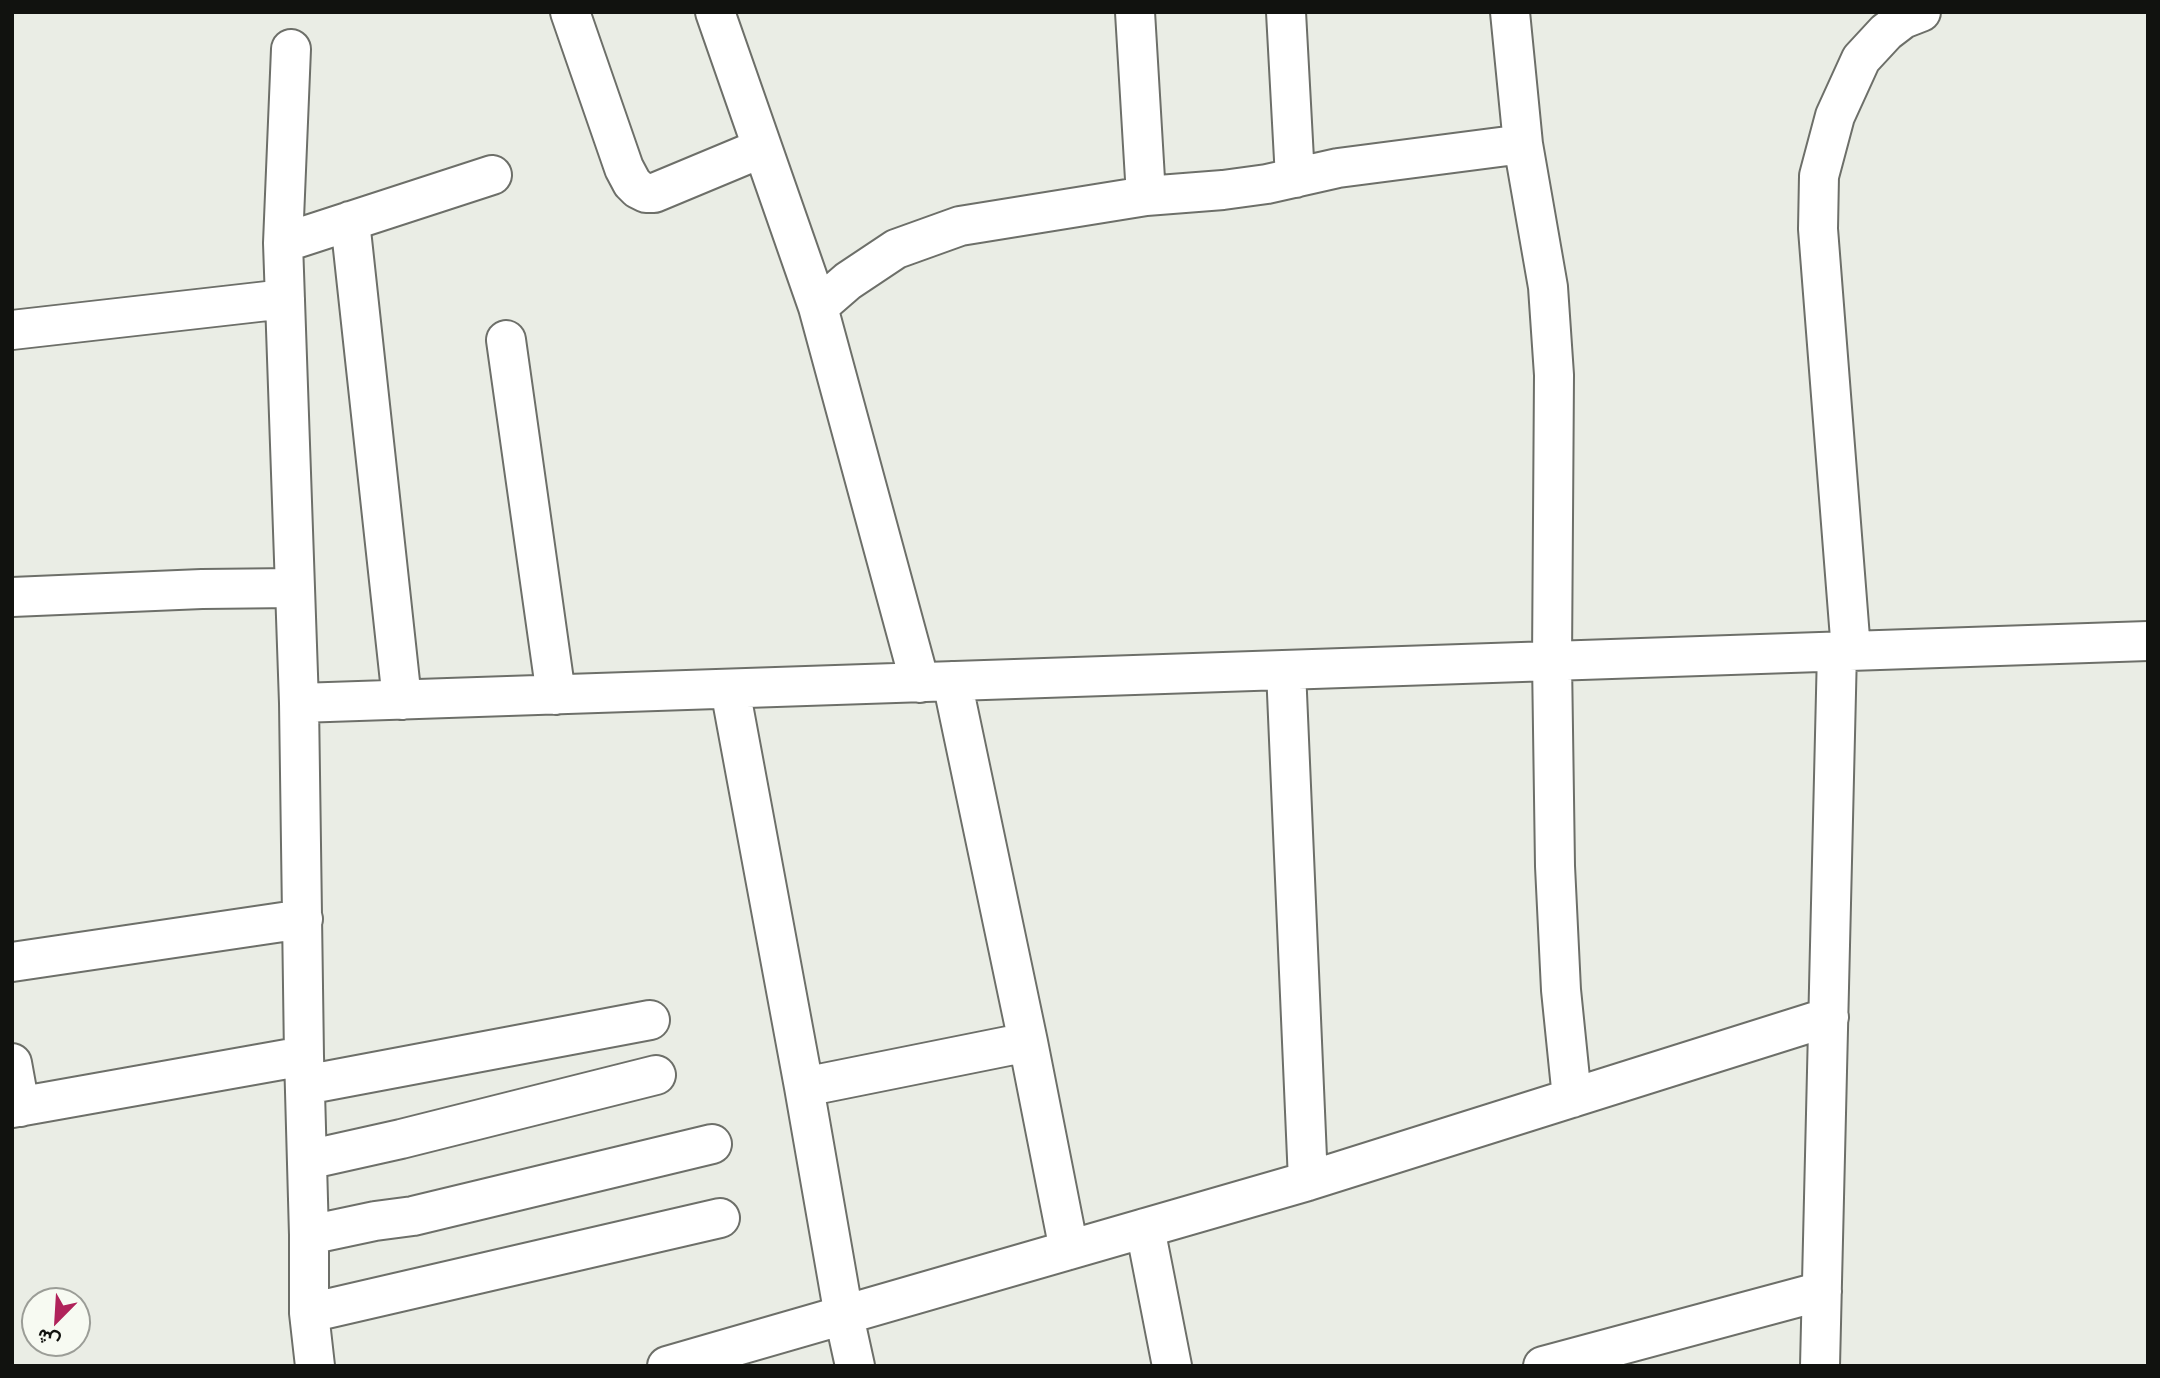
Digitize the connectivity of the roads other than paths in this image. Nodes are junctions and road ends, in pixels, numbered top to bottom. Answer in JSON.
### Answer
{"nodes":[{"id":1,"x":570,"y":12,"type":"edge"},
{"id":2,"x":715,"y":12,"type":"edge"},
{"id":3,"x":1135,"y":12,"type":"edge"},
{"id":4,"x":1286,"y":12,"type":"edge"},
{"id":5,"x":1510,"y":12,"type":"edge"},
{"id":6,"x":1920,"y":12,"type":"edge"},
{"id":7,"x":291,"y":49,"type":"dead end"},
{"id":8,"x":1523,"y":144,"type":"junction"},
{"id":9,"x":762,"y":148,"type":"junction"},
{"id":10,"x":492,"y":175,"type":"dead end"},
{"id":11,"x":1294,"y":178,"type":"junction"},
{"id":12,"x":1146,"y":196,"type":"junction"},
{"id":13,"x":350,"y":221,"type":"junction"},
{"id":14,"x":283,"y":243,"type":"junction"},
{"id":15,"x":285,"y":299,"type":"junction"},
{"id":16,"x":818,"y":307,"type":"junction"},
{"id":17,"x":12,"y":330,"type":"edge"},
{"id":18,"x":506,"y":340,"type":"dead end"},
{"id":19,"x":295,"y":588,"type":"junction"},
{"id":20,"x":12,"y":597,"type":"edge"},
{"id":21,"x":2148,"y":641,"type":"edge"},
{"id":22,"x":1844,"y":651,"type":"junction"},
{"id":23,"x":1552,"y":661,"type":"junction"},
{"id":24,"x":1286,"y":670,"type":"junction"},
{"id":25,"x":936,"y":682,"type":"junction"},
{"id":26,"x":730,"y":689,"type":"junction"},
{"id":27,"x":556,"y":695,"type":"junction"},
{"id":28,"x":402,"y":700,"type":"junction"},
{"id":29,"x":299,"y":704,"type":"junction"},
{"id":30,"x":303,"y":919,"type":"junction"},
{"id":31,"x":12,"y":962,"type":"edge"},
{"id":32,"x":1829,"y":1017,"type":"junction"},
{"id":33,"x":650,"y":1020,"type":"dead end"},
{"id":34,"x":1028,"y":1042,"type":"junction"},
{"id":35,"x":12,"y":1063,"type":"edge"},
{"id":36,"x":305,"y":1070,"type":"junction"},
{"id":37,"x":656,"y":1074,"type":"dead end"},
{"id":38,"x":804,"y":1087,"type":"junction"},
{"id":39,"x":1572,"y":1098,"type":"junction"},
{"id":40,"x":16,"y":1107,"type":"edge"},
{"id":41,"x":712,"y":1144,"type":"dead end"},
{"id":42,"x":307,"y":1160,"type":"junction"},
{"id":43,"x":1308,"y":1181,"type":"junction"},
{"id":44,"x":720,"y":1218,"type":"dead end"},
{"id":45,"x":1146,"y":1228,"type":"junction"},
{"id":46,"x":309,"y":1235,"type":"junction"},
{"id":47,"x":1069,"y":1250,"type":"junction"},
{"id":48,"x":1822,"y":1291,"type":"junction"},
{"id":49,"x":309,"y":1313,"type":"junction"},
{"id":50,"x":844,"y":1316,"type":"junction"},
{"id":51,"x":315,"y":1366,"type":"edge"},
{"id":52,"x":667,"y":1366,"type":"edge"},
{"id":53,"x":855,"y":1366,"type":"edge"},
{"id":54,"x":1172,"y":1366,"type":"edge"},
{"id":55,"x":1543,"y":1366,"type":"edge"},
{"id":56,"x":1820,"y":1366,"type":"edge"}],
"edges":[{"from":1,"to":9,"type":"street"},
{"from":2,"to":9,"type":"street"},
{"from":3,"to":12,"type":"street"},
{"from":4,"to":11,"type":"street"},
{"from":5,"to":8,"type":"street"},
{"from":6,"to":22,"type":"street"},
{"from":7,"to":14,"type":"street"},
{"from":8,"to":11,"type":"street"},
{"from":8,"to":23,"type":"street"},
{"from":9,"to":16,"type":"street"},
{"from":10,"to":13,"type":"street"},
{"from":11,"to":12,"type":"street"},
{"from":12,"to":16,"type":"street"},
{"from":13,"to":14,"type":"street"},
{"from":13,"to":28,"type":"street"},
{"from":14,"to":15,"type":"street"},
{"from":15,"to":17,"type":"street"},
{"from":15,"to":19,"type":"street"},
{"from":16,"to":25,"type":"street"},
{"from":18,"to":27,"type":"street"},
{"from":19,"to":20,"type":"street"},
{"from":19,"to":29,"type":"street"},
{"from":21,"to":22,"type":"street"},
{"from":22,"to":23,"type":"street"},
{"from":22,"to":32,"type":"street"},
{"from":23,"to":24,"type":"street"},
{"from":23,"to":39,"type":"street"},
{"from":24,"to":25,"type":"street"},
{"from":24,"to":43,"type":"street"},
{"from":25,"to":26,"type":"street"},
{"from":25,"to":34,"type":"street"},
{"from":26,"to":27,"type":"street"},
{"from":26,"to":38,"type":"street"},
{"from":27,"to":28,"type":"street"},
{"from":28,"to":29,"type":"street"},
{"from":29,"to":30,"type":"street"},
{"from":30,"to":31,"type":"street"},
{"from":30,"to":36,"type":"street"},
{"from":32,"to":39,"type":"street"},
{"from":32,"to":48,"type":"street"},
{"from":33,"to":36,"type":"street"},
{"from":34,"to":38,"type":"street"},
{"from":34,"to":47,"type":"street"},
{"from":35,"to":40,"type":"street"},
{"from":36,"to":40,"type":"street"},
{"from":36,"to":42,"type":"street"},
{"from":37,"to":42,"type":"street"},
{"from":38,"to":50,"type":"street"},
{"from":39,"to":43,"type":"street"},
{"from":41,"to":46,"type":"street"},
{"from":42,"to":46,"type":"street"},
{"from":43,"to":45,"type":"street"},
{"from":44,"to":49,"type":"street"},
{"from":45,"to":47,"type":"street"},
{"from":45,"to":54,"type":"street"},
{"from":46,"to":49,"type":"street"},
{"from":47,"to":50,"type":"street"},
{"from":48,"to":55,"type":"street"},
{"from":48,"to":56,"type":"street"},
{"from":49,"to":51,"type":"street"},
{"from":50,"to":52,"type":"street"},
{"from":50,"to":53,"type":"street"}]}
